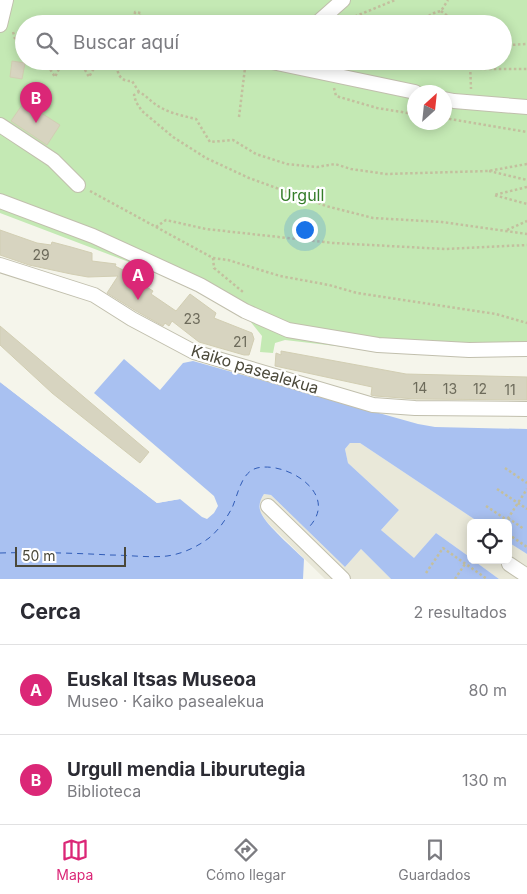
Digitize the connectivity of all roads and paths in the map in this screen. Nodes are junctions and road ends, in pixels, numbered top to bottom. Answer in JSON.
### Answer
{"nodes":[{"id":1,"x":6,"y":0,"type":"edge"},
{"id":2,"x":343,"y":0,"type":"edge"},
{"id":3,"x":395,"y":0,"type":"edge"},
{"id":4,"x":448,"y":0,"type":"edge"},
{"id":5,"x":441,"y":11,"type":"junction"},
{"id":6,"x":326,"y":15,"type":"edge"},
{"id":7,"x":358,"y":15,"type":"edge"},
{"id":8,"x":430,"y":15,"type":"edge"},
{"id":9,"x":446,"y":15,"type":"edge"},
{"id":10,"x":0,"y":25,"type":"edge"},
{"id":11,"x":527,"y":44,"type":"edge"},
{"id":12,"x":512,"y":45,"type":"edge"},
{"id":13,"x":512,"y":69,"type":"edge"},
{"id":14,"x":527,"y":69,"type":"edge"},
{"id":15,"x":51,"y":70,"type":"edge"},
{"id":16,"x":58,"y":70,"type":"edge"},
{"id":17,"x":85,"y":70,"type":"edge"},
{"id":18,"x":93,"y":70,"type":"edge"},
{"id":19,"x":117,"y":70,"type":"edge"},
{"id":20,"x":245,"y":70,"type":"edge"},
{"id":21,"x":314,"y":70,"type":"edge"},
{"id":22,"x":470,"y":70,"type":"edge"},
{"id":23,"x":330,"y":74,"type":"junction"},
{"id":24,"x":407,"y":90,"type":"edge"},
{"id":25,"x":139,"y":92,"type":"junction"},
{"id":26,"x":452,"y":100,"type":"edge"},
{"id":27,"x":471,"y":103,"type":"junction"},
{"id":28,"x":527,"y":107,"type":"edge"},
{"id":29,"x":407,"y":113,"type":"edge"},
{"id":30,"x":240,"y":117,"type":"dead end"},
{"id":31,"x":452,"y":119,"type":"edge"},
{"id":32,"x":0,"y":125,"type":"edge"},
{"id":33,"x":527,"y":132,"type":"edge"},
{"id":34,"x":527,"y":164,"type":"edge"},
{"id":35,"x":488,"y":171,"type":"junction"},
{"id":36,"x":527,"y":180,"type":"edge"},
{"id":37,"x":78,"y":185,"type":"joint"},
{"id":38,"x":527,"y":187,"type":"edge"},
{"id":39,"x":0,"y":201,"type":"edge"},
{"id":40,"x":527,"y":204,"type":"edge"},
{"id":41,"x":527,"y":221,"type":"edge"},
{"id":42,"x":156,"y":227,"type":"junction"},
{"id":43,"x":506,"y":230,"type":"junction"},
{"id":44,"x":527,"y":234,"type":"edge"},
{"id":45,"x":527,"y":245,"type":"edge"},
{"id":46,"x":214,"y":258,"type":"junction"},
{"id":47,"x":0,"y":265,"type":"edge"},
{"id":48,"x":245,"y":311,"type":"junction"},
{"id":49,"x":527,"y":323,"type":"edge"},
{"id":50,"x":527,"y":349,"type":"edge"},
{"id":51,"x":527,"y":409,"type":"edge"},
{"id":52,"x":505,"y":468,"type":"dead end"},
{"id":53,"x":527,"y":483,"type":"edge"},
{"id":54,"x":497,"y":489,"type":"dead end"},
{"id":55,"x":527,"y":489,"type":"edge"},
{"id":56,"x":518,"y":503,"type":"junction"},
{"id":57,"x":268,"y":506,"type":"dead end"},
{"id":58,"x":486,"y":506,"type":"dead end"},
{"id":59,"x":527,"y":509,"type":"edge"},
{"id":60,"x":506,"y":519,"type":"edge"},
{"id":61,"x":508,"y":519,"type":"edge"},
{"id":62,"x":512,"y":523,"type":"edge"},
{"id":63,"x":524,"y":529,"type":"dead end"},
{"id":64,"x":512,"y":537,"type":"edge"},
{"id":65,"x":527,"y":547,"type":"edge"},
{"id":66,"x":322,"y":548,"type":"dead end"},
{"id":67,"x":465,"y":564,"type":"junction"},
{"id":68,"x":509,"y":564,"type":"dead end"},
{"id":69,"x":426,"y":573,"type":"dead end"},
{"id":70,"x":338,"y":575,"type":"edge"},
{"id":71,"x":527,"y":576,"type":"edge"},
{"id":72,"x":455,"y":579,"type":"edge"},
{"id":73,"x":487,"y":579,"type":"edge"}],
"edges":[{"from":1,"to":10,"type":"street"},
{"from":2,"to":6,"type":"street"},
{"from":3,"to":7,"type":"path"},
{"from":4,"to":5,"type":"path"},
{"from":5,"to":8,"type":"path"},
{"from":5,"to":9,"type":"path"},
{"from":11,"to":12,"type":"path"},
{"from":13,"to":14,"type":"path"},
{"from":15,"to":16,"type":"path"},
{"from":17,"to":18,"type":"path"},
{"from":19,"to":25,"type":"path"},
{"from":20,"to":30,"type":"path"},
{"from":21,"to":23,"type":"street"},
{"from":22,"to":27,"type":"path"},
{"from":23,"to":24,"type":"street"},
{"from":23,"to":29,"type":"path"},
{"from":25,"to":35,"type":"path"},
{"from":25,"to":43,"type":"path"},
{"from":26,"to":27,"type":"street"},
{"from":27,"to":28,"type":"street"},
{"from":31,"to":33,"type":"path"},
{"from":32,"to":37,"type":"street"},
{"from":34,"to":35,"type":"path"},
{"from":35,"to":36,"type":"path"},
{"from":37,"to":42,"type":"path"},
{"from":38,"to":40,"type":"path"},
{"from":39,"to":48,"type":"street"},
{"from":41,"to":43,"type":"path"},
{"from":42,"to":45,"type":"path"},
{"from":42,"to":46,"type":"path"},
{"from":43,"to":44,"type":"path"},
{"from":46,"to":48,"type":"path"},
{"from":46,"to":49,"type":"path"},
{"from":47,"to":51,"type":"street","name":"Kaiko pasealekua"},
{"from":48,"to":50,"type":"street"},
{"from":52,"to":53,"type":"path"},
{"from":54,"to":56,"type":"path"},
{"from":55,"to":56,"type":"path"},
{"from":56,"to":59,"type":"path"},
{"from":56,"to":61,"type":"path"},
{"from":57,"to":70,"type":"street"},
{"from":58,"to":60,"type":"path"},
{"from":62,"to":63,"type":"path"},
{"from":64,"to":65,"type":"path"},
{"from":66,"to":70,"type":"street"},
{"from":67,"to":69,"type":"path"},
{"from":67,"to":72,"type":"path"},
{"from":67,"to":73,"type":"path"},
{"from":68,"to":71,"type":"street"}]}
